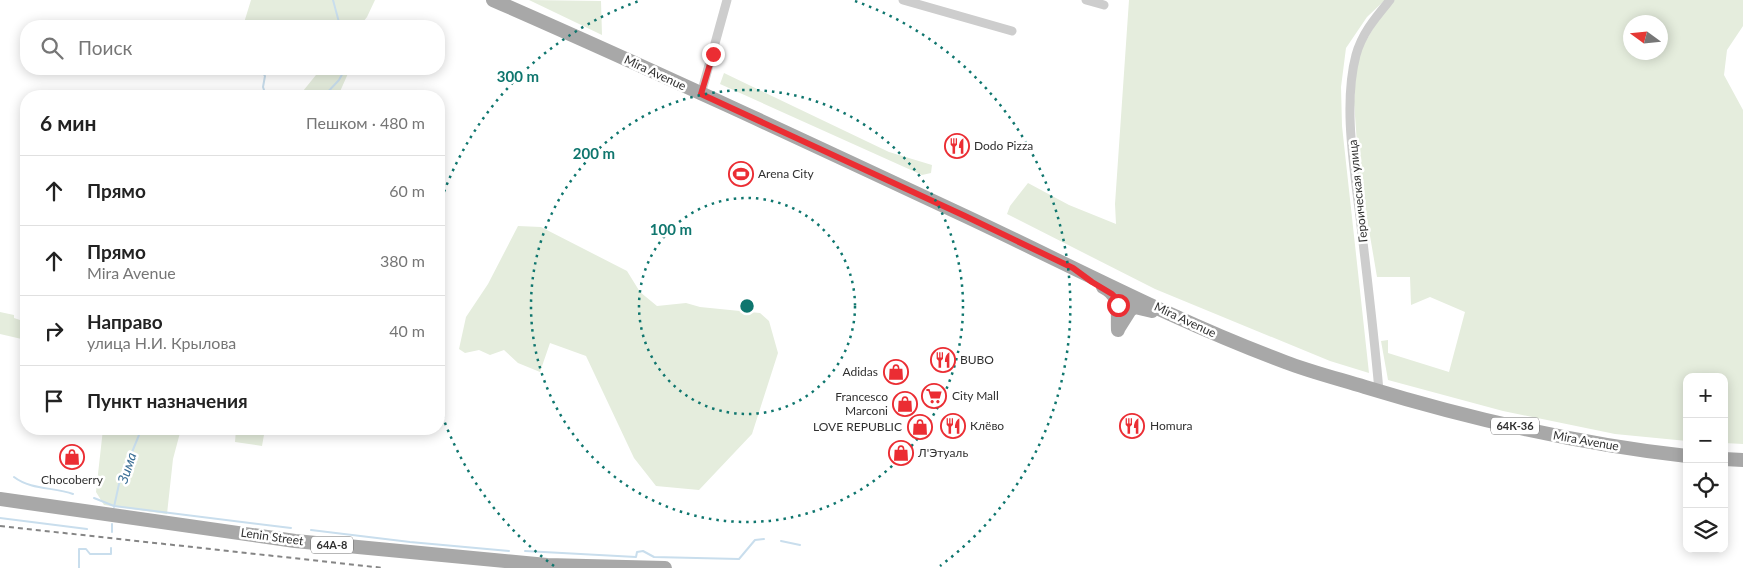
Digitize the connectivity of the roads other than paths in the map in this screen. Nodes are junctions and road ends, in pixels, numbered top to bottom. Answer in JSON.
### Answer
{"nodes":[{"id":1,"x":493,"y":0,"type":"edge"},
{"id":2,"x":727,"y":0,"type":"edge"},
{"id":3,"x":903,"y":0,"type":"edge"},
{"id":4,"x":1086,"y":0,"type":"edge"},
{"id":5,"x":1390,"y":0,"type":"edge"},
{"id":6,"x":1104,"y":5,"type":"dead end"},
{"id":7,"x":1012,"y":31,"type":"dead end"},
{"id":8,"x":701,"y":94,"type":"junction"},
{"id":9,"x":1073,"y":268,"type":"junction"},
{"id":10,"x":1128,"y":294,"type":"junction"},
{"id":11,"x":1182,"y":319,"type":"junction"},
{"id":12,"x":1117,"y":332,"type":"junction"},
{"id":13,"x":1379,"y":391,"type":"junction"},
{"id":14,"x":1683,"y":456,"type":"edge"},
{"id":15,"x":1728,"y":459,"type":"edge"},
{"id":16,"x":1743,"y":460,"type":"edge"},
{"id":17,"x":0,"y":499,"type":"edge"},
{"id":18,"x":665,"y":568,"type":"edge"}],
"edges":[{"from":1,"to":8,"type":"main road","name":"Mira Avenue","number":"64К-36"},
{"from":2,"to":8,"type":"street"},
{"from":3,"to":7,"type":"street"},
{"from":4,"to":6,"type":"street"},
{"from":5,"to":13,"type":"street","name":"Героическая улица"},
{"from":8,"to":9,"type":"main road","name":"Mira Avenue","number":"64К-36"},
{"from":9,"to":10,"type":"main road","name":"Mira Avenue","number":"64К-36"},
{"from":9,"to":12,"type":"main road"},
{"from":10,"to":11,"type":"main road","name":"Mira Avenue","number":"64К-36"},
{"from":10,"to":12,"type":"main road"},
{"from":11,"to":12,"type":"main road"},
{"from":11,"to":13,"type":"main road","name":"Mira Avenue","number":"64К-36"},
{"from":13,"to":14,"type":"main road","name":"Mira Avenue","number":"64К-36"},
{"from":15,"to":16,"type":"main road"},
{"from":17,"to":18,"type":"main road","name":"Lenin Street","number":"64А-8"}]}
